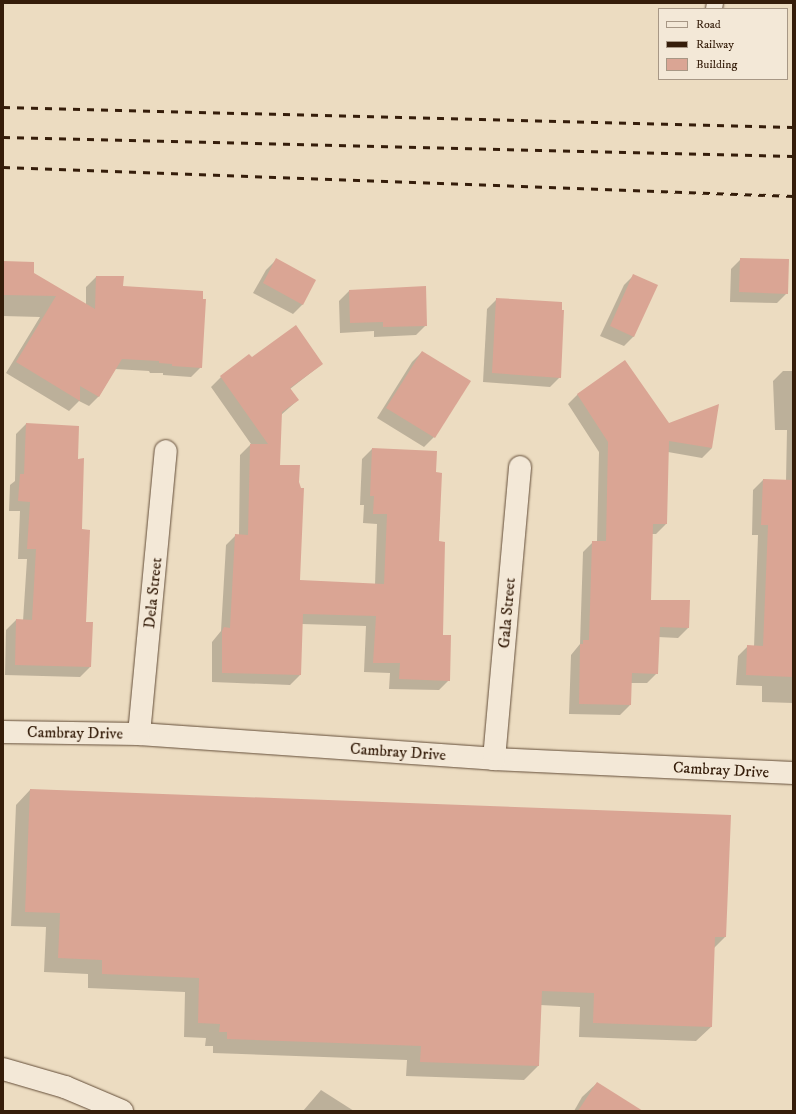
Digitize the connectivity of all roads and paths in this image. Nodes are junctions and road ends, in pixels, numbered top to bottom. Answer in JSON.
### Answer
{"nodes":[{"id":1,"x":166,"y":451,"type":"dead end"},
{"id":2,"x":520,"y":467,"type":"dead end"},
{"id":3,"x":3,"y":732,"type":"edge"},
{"id":4,"x":139,"y":734,"type":"junction"},
{"id":5,"x":494,"y":759,"type":"junction"},
{"id":6,"x":793,"y":773,"type":"edge"},
{"id":7,"x":3,"y":1068,"type":"edge"},
{"id":8,"x":122,"y":1111,"type":"edge"}],
"edges":[{"from":1,"to":4,"type":"street","name":"Dela Street"},
{"from":2,"to":5,"type":"street","name":"Gala Street"},
{"from":3,"to":4,"type":"street","name":"Cambray Drive"},
{"from":4,"to":5,"type":"street","name":"Cambray Drive"},
{"from":5,"to":6,"type":"street","name":"Cambray Drive"},
{"from":7,"to":8,"type":"street"}]}
